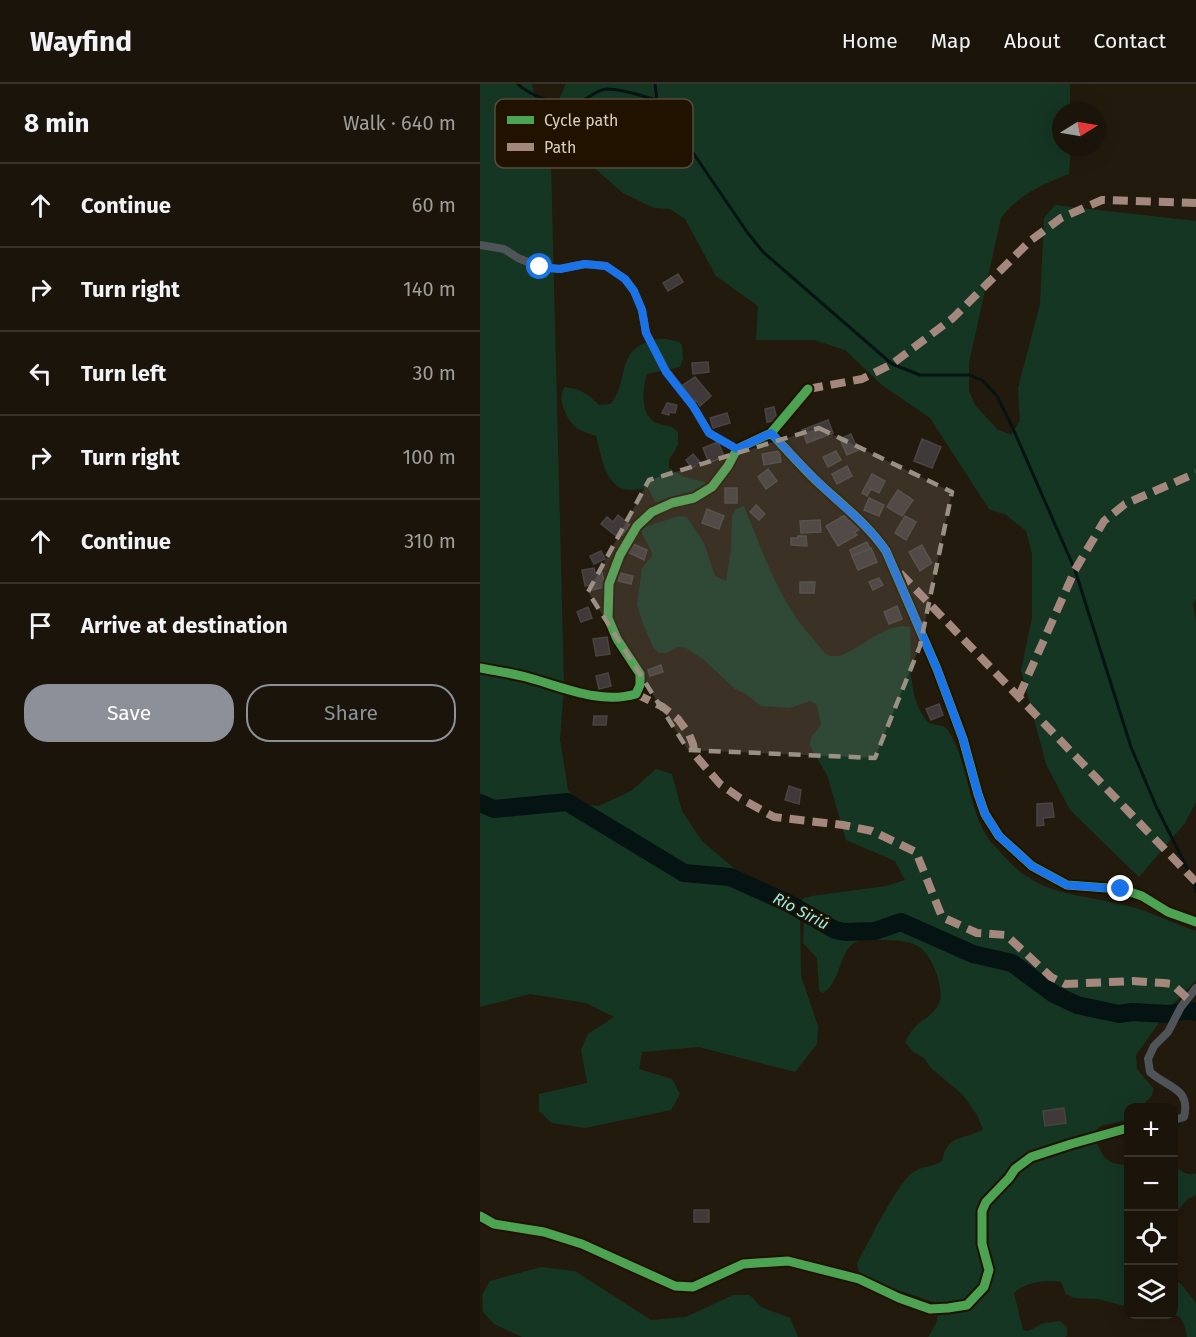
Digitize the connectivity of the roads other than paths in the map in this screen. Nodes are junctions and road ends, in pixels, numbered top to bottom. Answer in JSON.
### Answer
{"nodes":[{"id":1,"x":480,"y":245,"type":"edge"},
{"id":2,"x":808,"y":389,"type":"dead end"},
{"id":3,"x":771,"y":433,"type":"junction"},
{"id":4,"x":737,"y":449,"type":"junction"},
{"id":5,"x":480,"y":668,"type":"edge"},
{"id":6,"x":1196,"y":922,"type":"edge"},
{"id":7,"x":1196,"y":988,"type":"edge"},
{"id":8,"x":1178,"y":1119,"type":"edge"},
{"id":9,"x":1124,"y":1129,"type":"edge"},
{"id":10,"x":480,"y":1216,"type":"edge"}],
"edges":[{"from":1,"to":4,"type":"street"},
{"from":2,"to":3,"type":"street"},
{"from":3,"to":4,"type":"street"},
{"from":3,"to":6,"type":"street"},
{"from":4,"to":5,"type":"street"},
{"from":7,"to":8,"type":"street"},
{"from":9,"to":10,"type":"street"}]}
